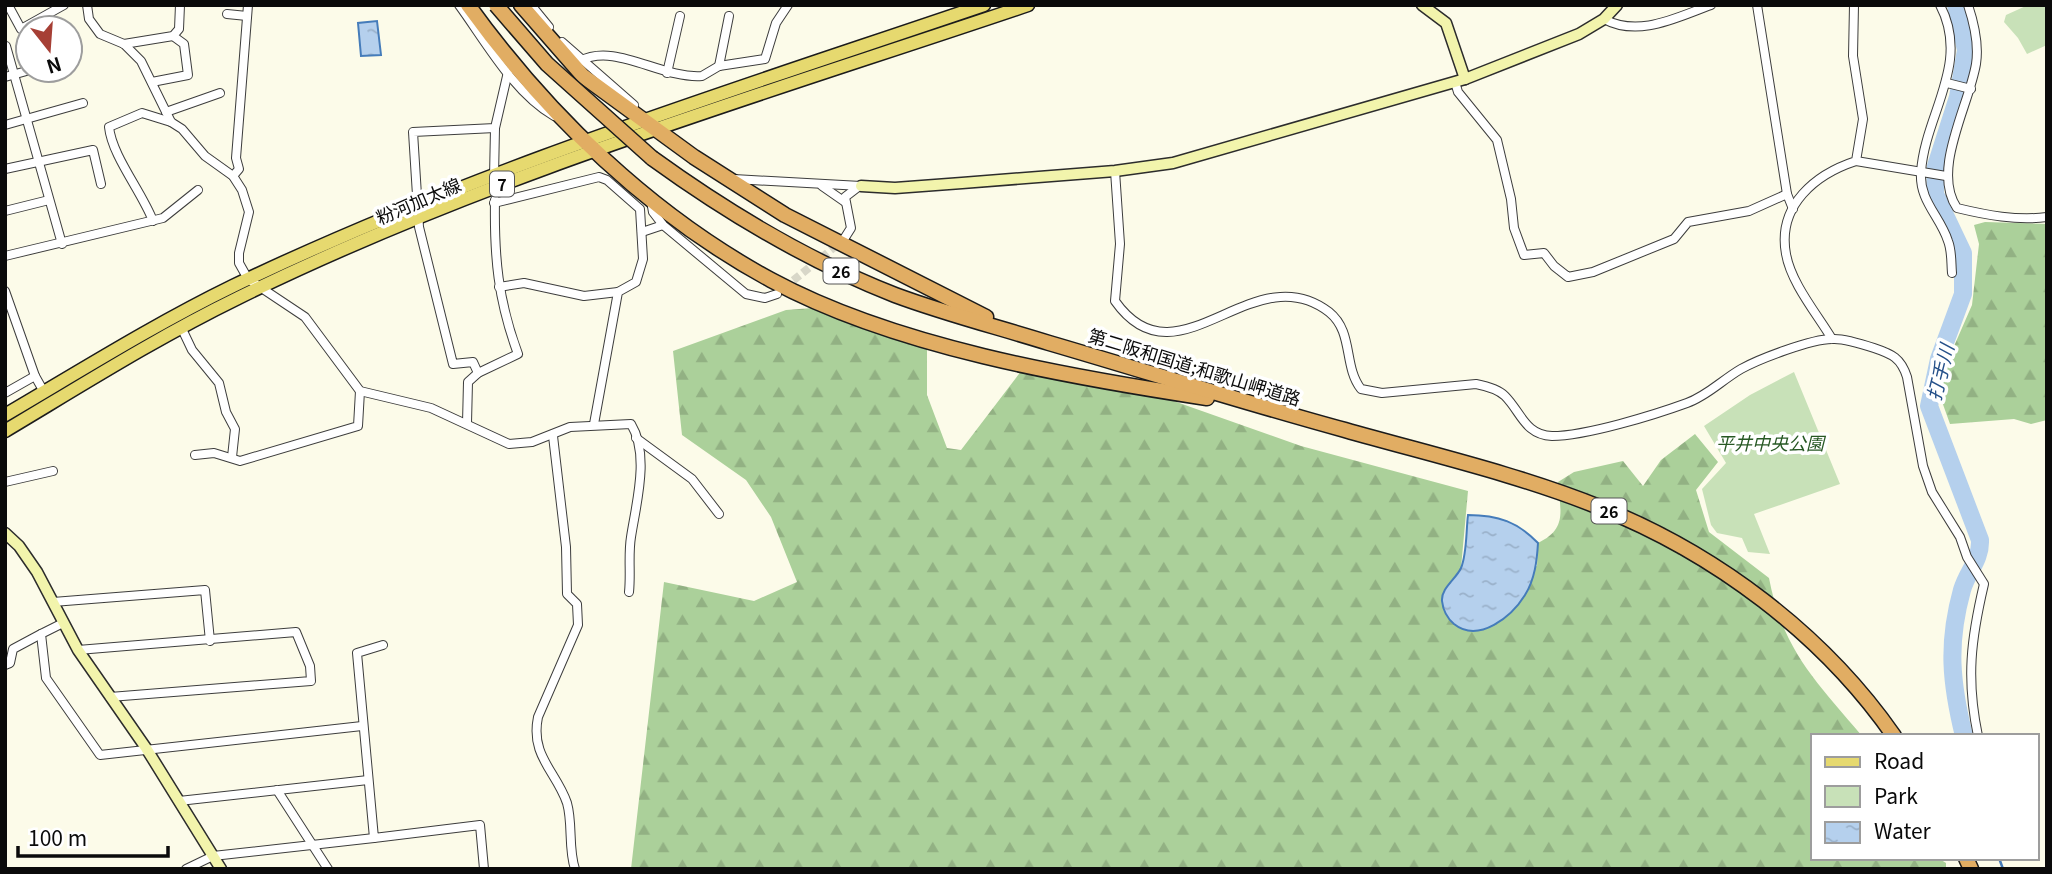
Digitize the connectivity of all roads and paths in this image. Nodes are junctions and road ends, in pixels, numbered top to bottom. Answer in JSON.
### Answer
{"nodes":[{"id":1,"x":8,"y":5,"type":"edge"},
{"id":2,"x":64,"y":5,"type":"edge"},
{"id":3,"x":87,"y":5,"type":"edge"},
{"id":4,"x":180,"y":5,"type":"edge"},
{"id":5,"x":248,"y":5,"type":"edge"},
{"id":6,"x":496,"y":5,"type":"edge"},
{"id":7,"x":521,"y":5,"type":"edge"},
{"id":8,"x":531,"y":5,"type":"edge"},
{"id":9,"x":788,"y":5,"type":"edge"},
{"id":10,"x":984,"y":5,"type":"edge"},
{"id":11,"x":1028,"y":5,"type":"edge"},
{"id":12,"x":1422,"y":5,"type":"edge"},
{"id":13,"x":1617,"y":5,"type":"edge"},
{"id":14,"x":1711,"y":5,"type":"edge"},
{"id":15,"x":1757,"y":5,"type":"edge"},
{"id":16,"x":1854,"y":5,"type":"edge"},
{"id":17,"x":1940,"y":5,"type":"edge"},
{"id":18,"x":1968,"y":5,"type":"edge"},
{"id":19,"x":467,"y":7,"type":"edge"},
{"id":20,"x":1436,"y":9,"type":"edge"},
{"id":21,"x":227,"y":15,"type":"dead end"},
{"id":22,"x":247,"y":16,"type":"junction"},
{"id":23,"x":680,"y":16,"type":"dead end"},
{"id":24,"x":729,"y":16,"type":"dead end"},
{"id":25,"x":1604,"y":19,"type":"junction"},
{"id":26,"x":173,"y":36,"type":"junction"},
{"id":27,"x":124,"y":44,"type":"junction"},
{"id":28,"x":6,"y":46,"type":"edge"},
{"id":29,"x":580,"y":61,"type":"junction"},
{"id":30,"x":719,"y":66,"type":"junction"},
{"id":31,"x":508,"y":72,"type":"junction"},
{"id":32,"x":667,"y":73,"type":"junction"},
{"id":33,"x":9,"y":76,"type":"edge"},
{"id":34,"x":1460,"y":81,"type":"junction"},
{"id":35,"x":152,"y":82,"type":"junction"},
{"id":36,"x":1951,"y":84,"type":"junction"},
{"id":37,"x":1969,"y":89,"type":"junction"},
{"id":38,"x":220,"y":93,"type":"dead end"},
{"id":39,"x":83,"y":103,"type":"dead end"},
{"id":40,"x":166,"y":112,"type":"junction"},
{"id":41,"x":26,"y":119,"type":"junction"},
{"id":42,"x":642,"y":121,"type":"junction"},
{"id":43,"x":171,"y":122,"type":"junction"},
{"id":44,"x":568,"y":124,"type":"junction"},
{"id":45,"x":5,"y":125,"type":"edge"},
{"id":46,"x":495,"y":128,"type":"junction"},
{"id":47,"x":655,"y":130,"type":"junction"},
{"id":48,"x":589,"y":145,"type":"junction"},
{"id":49,"x":1856,"y":161,"type":"junction"},
{"id":50,"x":38,"y":162,"type":"junction"},
{"id":51,"x":5,"y":169,"type":"edge"},
{"id":52,"x":1115,"y":171,"type":"junction"},
{"id":53,"x":1926,"y":172,"type":"junction"},
{"id":54,"x":494,"y":173,"type":"junction"},
{"id":55,"x":1944,"y":175,"type":"junction"},
{"id":56,"x":233,"y":176,"type":"junction"},
{"id":57,"x":727,"y":179,"type":"junction"},
{"id":58,"x":101,"y":184,"type":"dead end"},
{"id":59,"x":822,"y":186,"type":"junction"},
{"id":60,"x":861,"y":186,"type":"junction"},
{"id":61,"x":495,"y":187,"type":"junction"},
{"id":62,"x":198,"y":190,"type":"dead end"},
{"id":63,"x":1787,"y":194,"type":"junction"},
{"id":64,"x":650,"y":197,"type":"junction"},
{"id":65,"x":49,"y":200,"type":"junction"},
{"id":66,"x":845,"y":202,"type":"junction"},
{"id":67,"x":495,"y":203,"type":"junction"},
{"id":68,"x":418,"y":205,"type":"junction"},
{"id":69,"x":1793,"y":209,"type":"junction"},
{"id":70,"x":5,"y":211,"type":"edge"},
{"id":71,"x":2047,"y":217,"type":"edge"},
{"id":72,"x":419,"y":219,"type":"junction"},
{"id":73,"x":153,"y":221,"type":"junction"},
{"id":74,"x":663,"y":225,"type":"junction"},
{"id":75,"x":642,"y":232,"type":"junction"},
{"id":76,"x":844,"y":239,"type":"dead end"},
{"id":77,"x":62,"y":244,"type":"junction"},
{"id":78,"x":5,"y":256,"type":"edge"},
{"id":79,"x":1952,"y":273,"type":"dead end"},
{"id":80,"x":248,"y":279,"type":"junction"},
{"id":81,"x":260,"y":287,"type":"junction"},
{"id":82,"x":499,"y":287,"type":"junction"},
{"id":83,"x":5,"y":291,"type":"edge"},
{"id":84,"x":618,"y":292,"type":"junction"},
{"id":85,"x":777,"y":294,"type":"tunnel mouth"},
{"id":86,"x":182,"y":329,"type":"junction"},
{"id":87,"x":1832,"y":339,"type":"junction"},
{"id":88,"x":1049,"y":343,"type":"junction"},
{"id":89,"x":478,"y":373,"type":"junction"},
{"id":90,"x":35,"y":376,"type":"junction"},
{"id":91,"x":360,"y":391,"type":"junction"},
{"id":92,"x":44,"y":392,"type":"junction"},
{"id":93,"x":5,"y":393,"type":"edge"},
{"id":94,"x":1256,"y":405,"type":"junction"},
{"id":95,"x":5,"y":415,"type":"edge"},
{"id":96,"x":467,"y":423,"type":"junction"},
{"id":97,"x":594,"y":424,"type":"junction"},
{"id":98,"x":5,"y":431,"type":"edge"},
{"id":99,"x":553,"y":436,"type":"junction"},
{"id":100,"x":636,"y":438,"type":"junction"},
{"id":101,"x":195,"y":456,"type":"dead end"},
{"id":102,"x":232,"y":457,"type":"junction"},
{"id":103,"x":53,"y":471,"type":"dead end"},
{"id":104,"x":5,"y":482,"type":"edge"},
{"id":105,"x":719,"y":514,"type":"dead end"},
{"id":106,"x":5,"y":533,"type":"edge"},
{"id":107,"x":629,"y":592,"type":"dead end"},
{"id":108,"x":53,"y":602,"type":"junction"},
{"id":109,"x":63,"y":623,"type":"junction"},
{"id":110,"x":41,"y":634,"type":"junction"},
{"id":111,"x":210,"y":641,"type":"junction"},
{"id":112,"x":383,"y":645,"type":"dead end"},
{"id":113,"x":78,"y":650,"type":"junction"},
{"id":114,"x":5,"y":665,"type":"edge"},
{"id":115,"x":110,"y":697,"type":"junction"},
{"id":116,"x":362,"y":726,"type":"junction"},
{"id":117,"x":1892,"y":734,"type":"edge"},
{"id":118,"x":1978,"y":734,"type":"edge"},
{"id":119,"x":146,"y":748,"type":"junction"},
{"id":120,"x":368,"y":780,"type":"junction"},
{"id":121,"x":277,"y":790,"type":"junction"},
{"id":122,"x":179,"y":801,"type":"junction"},
{"id":123,"x":374,"y":838,"type":"junction"},
{"id":124,"x":312,"y":845,"type":"junction"},
{"id":125,"x":213,"y":856,"type":"junction"},
{"id":126,"x":186,"y":869,"type":"edge"},
{"id":127,"x":221,"y":869,"type":"edge"},
{"id":128,"x":328,"y":869,"type":"edge"},
{"id":129,"x":484,"y":869,"type":"edge"},
{"id":130,"x":575,"y":869,"type":"edge"}],
"edges":[{"from":1,"to":2,"type":"street"},
{"from":3,"to":27,"type":"street"},
{"from":4,"to":26,"type":"street"},
{"from":5,"to":22,"type":"street"},
{"from":6,"to":88,"type":"highway","name":"第二阪和国道;和歌山岬道路","number":"26","bridge":true},
{"from":7,"to":42,"type":"highway"},
{"from":8,"to":29,"type":"street"},
{"from":9,"to":30,"type":"street"},
{"from":10,"to":42,"type":"main road","name":"粉河加太線","number":"7"},
{"from":11,"to":47,"type":"main road","name":"粉河加太線","number":"7"},
{"from":12,"to":20,"type":"street"},
{"from":13,"to":25,"type":"street"},
{"from":14,"to":25,"type":"street"},
{"from":15,"to":63,"type":"street"},
{"from":16,"to":49,"type":"street"},
{"from":17,"to":36,"type":"street"},
{"from":18,"to":37,"type":"street"},
{"from":19,"to":31,"type":"street"},
{"from":19,"to":44,"type":"highway"},
{"from":20,"to":34,"type":"street"},
{"from":21,"to":22,"type":"street"},
{"from":22,"to":56,"type":"street"},
{"from":23,"to":32,"type":"street"},
{"from":24,"to":30,"type":"street"},
{"from":25,"to":34,"type":"street"},
{"from":26,"to":27,"type":"street"},
{"from":26,"to":35,"type":"street"},
{"from":27,"to":35,"type":"street"},
{"from":28,"to":33,"type":"street"},
{"from":29,"to":32,"type":"street"},
{"from":29,"to":42,"type":"street"},
{"from":30,"to":32,"type":"street"},
{"from":31,"to":44,"type":"street"},
{"from":31,"to":46,"type":"street"},
{"from":33,"to":41,"type":"street"},
{"from":34,"to":52,"type":"street"},
{"from":34,"to":63,"type":"street"},
{"from":35,"to":40,"type":"street"},
{"from":36,"to":37,"type":"street"},
{"from":36,"to":53,"type":"street"},
{"from":37,"to":55,"type":"street"},
{"from":38,"to":40,"type":"street"},
{"from":39,"to":41,"type":"street"},
{"from":40,"to":43,"type":"street"},
{"from":41,"to":45,"type":"street"},
{"from":41,"to":50,"type":"street"},
{"from":42,"to":47,"type":"highway"},
{"from":42,"to":48,"type":"main road","name":"粉河加太線","number":"7"},
{"from":43,"to":56,"type":"street"},
{"from":43,"to":73,"type":"street"},
{"from":44,"to":48,"type":"highway"},
{"from":46,"to":54,"type":"street"},
{"from":46,"to":68,"type":"street"},
{"from":47,"to":48,"type":"main road","name":"粉河加太線","number":"7"},
{"from":47,"to":57,"type":"highway"},
{"from":48,"to":54,"type":"main road","name":"粉河加太線","number":"7"},
{"from":48,"to":61,"type":"main road","name":"粉河加太線","number":"7"},
{"from":48,"to":64,"type":"highway"},
{"from":49,"to":53,"type":"street"},
{"from":49,"to":69,"type":"street"},
{"from":50,"to":51,"type":"street"},
{"from":50,"to":58,"type":"street"},
{"from":50,"to":65,"type":"street"},
{"from":52,"to":60,"type":"street"},
{"from":52,"to":87,"type":"street"},
{"from":53,"to":55,"type":"street"},
{"from":53,"to":79,"type":"street"},
{"from":54,"to":61,"type":"street"},
{"from":54,"to":68,"type":"main road","name":"粉河加太線","number":"7"},
{"from":55,"to":71,"type":"street"},
{"from":56,"to":80,"type":"street"},
{"from":57,"to":59,"type":"street"},
{"from":57,"to":88,"type":"highway"},
{"from":59,"to":60,"type":"street"},
{"from":59,"to":66,"type":"street"},
{"from":60,"to":66,"type":"street"},
{"from":61,"to":67,"type":"street"},
{"from":61,"to":72,"type":"main road","name":"粉河加太線","number":"7"},
{"from":62,"to":73,"type":"street"},
{"from":63,"to":69,"type":"street"},
{"from":64,"to":74,"type":"street"},
{"from":64,"to":94,"type":"highway"},
{"from":65,"to":70,"type":"street"},
{"from":65,"to":77,"type":"street"},
{"from":66,"to":76,"type":"street"},
{"from":67,"to":75,"type":"street"},
{"from":67,"to":82,"type":"street"},
{"from":68,"to":72,"type":"street"},
{"from":68,"to":80,"type":"main road","name":"粉河加太線","number":"7"},
{"from":69,"to":87,"type":"street"},
{"from":72,"to":81,"type":"main road","name":"粉河加太線","number":"7"},
{"from":72,"to":89,"type":"street"},
{"from":73,"to":77,"type":"street"},
{"from":74,"to":75,"type":"street"},
{"from":74,"to":85,"type":"street"},
{"from":75,"to":84,"type":"street"},
{"from":77,"to":78,"type":"street"},
{"from":80,"to":81,"type":"street"},
{"from":80,"to":92,"type":"main road","name":"粉河加太線","number":"7"},
{"from":81,"to":86,"type":"main road","name":"粉河加太線","number":"7"},
{"from":81,"to":91,"type":"street"},
{"from":82,"to":84,"type":"street"},
{"from":82,"to":89,"type":"street"},
{"from":83,"to":90,"type":"street"},
{"from":84,"to":97,"type":"street"},
{"from":86,"to":98,"type":"main road","name":"粉河加太線","number":"7"},
{"from":86,"to":102,"type":"street"},
{"from":87,"to":118,"type":"street"},
{"from":88,"to":94,"type":"highway","name":"第二阪和国道;和歌山岬道路","number":"26"},
{"from":89,"to":96,"type":"street"},
{"from":90,"to":92,"type":"street"},
{"from":90,"to":93,"type":"street"},
{"from":91,"to":96,"type":"street"},
{"from":91,"to":102,"type":"street"},
{"from":92,"to":95,"type":"main road","name":"粉河加太線","number":"7"},
{"from":94,"to":117,"type":"highway","name":"第二阪和国道;和歌山岬道路","number":"26"},
{"from":96,"to":99,"type":"street"},
{"from":97,"to":99,"type":"street"},
{"from":97,"to":100,"type":"street"},
{"from":99,"to":130,"type":"street"},
{"from":100,"to":105,"type":"street"},
{"from":100,"to":107,"type":"street"},
{"from":101,"to":102,"type":"street"},
{"from":103,"to":104,"type":"street"},
{"from":106,"to":108,"type":"street"},
{"from":108,"to":109,"type":"street"},
{"from":108,"to":111,"type":"street"},
{"from":109,"to":110,"type":"street"},
{"from":109,"to":113,"type":"street"},
{"from":110,"to":114,"type":"street"},
{"from":110,"to":119,"type":"street"},
{"from":111,"to":113,"type":"street"},
{"from":111,"to":115,"type":"street"},
{"from":112,"to":116,"type":"street"},
{"from":113,"to":115,"type":"street"},
{"from":115,"to":119,"type":"street"},
{"from":116,"to":119,"type":"street"},
{"from":116,"to":120,"type":"street"},
{"from":119,"to":122,"type":"street"},
{"from":120,"to":121,"type":"street"},
{"from":120,"to":123,"type":"street"},
{"from":121,"to":122,"type":"street"},
{"from":121,"to":124,"type":"street"},
{"from":122,"to":125,"type":"street"},
{"from":123,"to":124,"type":"street"},
{"from":123,"to":129,"type":"street"},
{"from":124,"to":125,"type":"street"},
{"from":124,"to":128,"type":"street"},
{"from":125,"to":126,"type":"street"},
{"from":125,"to":127,"type":"street"}]}
